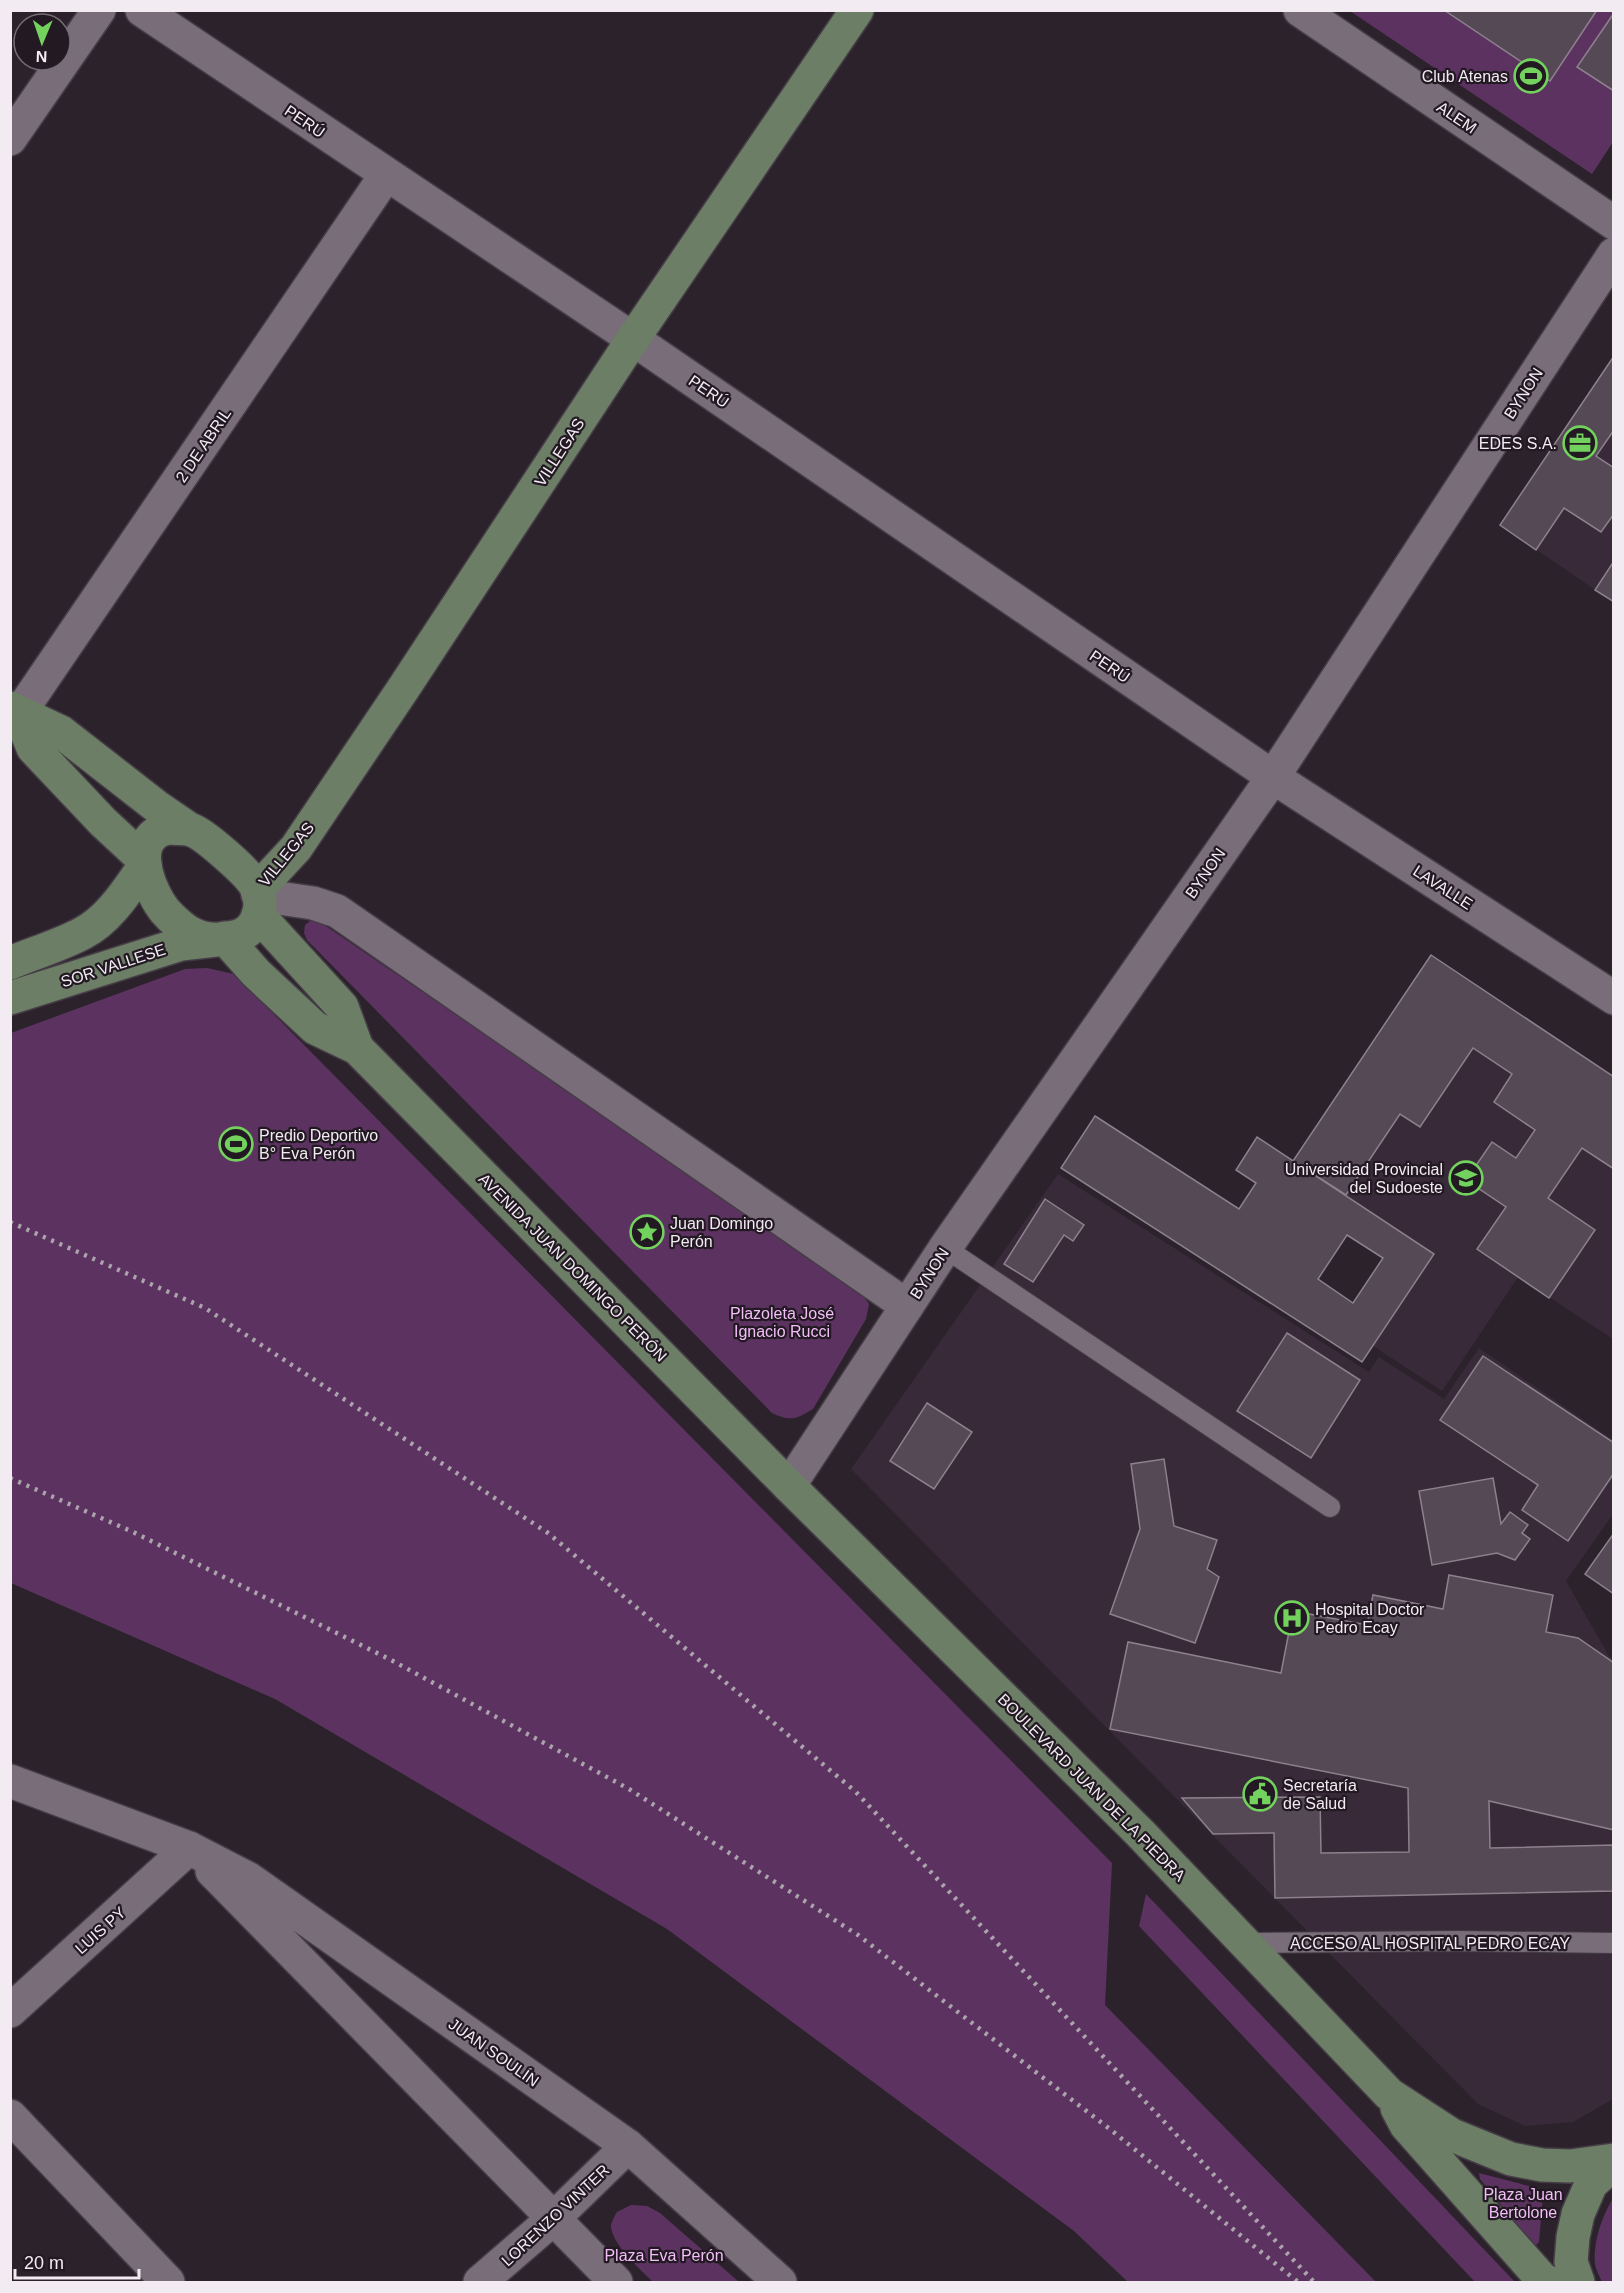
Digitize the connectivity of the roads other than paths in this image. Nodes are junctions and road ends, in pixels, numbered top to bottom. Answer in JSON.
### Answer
{"nodes":[{"id":1,"x":99,"y":10,"type":"edge"},
{"id":2,"x":142,"y":10,"type":"edge"},
{"id":3,"x":857,"y":10,"type":"edge"},
{"id":4,"x":1300,"y":10,"type":"edge"},
{"id":5,"x":10,"y":139,"type":"edge"},
{"id":6,"x":386,"y":176,"type":"junction"},
{"id":7,"x":1614,"y":223,"type":"edge"},
{"id":8,"x":1614,"y":254,"type":"edge"},
{"id":9,"x":633,"y":339,"type":"junction"},
{"id":10,"x":15,"y":711,"type":"edge"},
{"id":11,"x":1273,"y":777,"type":"junction"},
{"id":12,"x":191,"y":830,"type":"junction"},
{"id":13,"x":144,"y":863,"type":"junction"},
{"id":14,"x":258,"y":900,"type":"junction"},
{"id":15,"x":221,"y":939,"type":"junction"},
{"id":16,"x":10,"y":963,"type":"edge"},
{"id":17,"x":10,"y":998,"type":"edge"},
{"id":18,"x":1614,"y":998,"type":"edge"},
{"id":19,"x":357,"y":1048,"type":"junction"},
{"id":20,"x":945,"y":1248,"type":"junction"},
{"id":21,"x":907,"y":1306,"type":"junction"},
{"id":22,"x":789,"y":1486,"type":"junction"},
{"id":23,"x":1330,"y":1507,"type":"dead end"},
{"id":24,"x":10,"y":1781,"type":"edge"},
{"id":25,"x":189,"y":1848,"type":"junction"},
{"id":26,"x":1246,"y":1943,"type":"junction"},
{"id":27,"x":1614,"y":1943,"type":"edge"},
{"id":28,"x":10,"y":2011,"type":"edge"},
{"id":29,"x":1389,"y":2094,"type":"junction"},
{"id":30,"x":10,"y":2116,"type":"edge"},
{"id":31,"x":628,"y":2146,"type":"junction"},
{"id":32,"x":1614,"y":2161,"type":"edge"},
{"id":33,"x":554,"y":2218,"type":"junction"},
{"id":34,"x":168,"y":2283,"type":"edge"},
{"id":35,"x":480,"y":2283,"type":"edge"},
{"id":36,"x":616,"y":2283,"type":"edge"},
{"id":37,"x":780,"y":2283,"type":"edge"},
{"id":38,"x":1548,"y":2283,"type":"edge"},
{"id":39,"x":1578,"y":2283,"type":"edge"}],
"edges":[{"from":1,"to":5,"type":"street"},
{"from":2,"to":6,"type":"street","name":"PERÚ"},
{"from":3,"to":9,"type":"main road","name":"VILLEGAS"},
{"from":4,"to":7,"type":"street","name":"ALEM"},
{"from":6,"to":9,"type":"street","name":"PERÚ"},
{"from":6,"to":10,"type":"street","name":"2 DE ABRIL"},
{"from":8,"to":11,"type":"street","name":"BYNON"},
{"from":9,"to":11,"type":"street","name":"PERÚ"},
{"from":9,"to":14,"type":"main road","name":"VILLEGAS"},
{"from":10,"to":12,"type":"main road"},
{"from":10,"to":13,"type":"main road"},
{"from":11,"to":18,"type":"street","name":"LAVALLE"},
{"from":11,"to":20,"type":"street","name":"BYNON"},
{"from":12,"to":13,"type":"main road"},
{"from":12,"to":14,"type":"main road"},
{"from":13,"to":15,"type":"main road"},
{"from":13,"to":16,"type":"main road"},
{"from":14,"to":15,"type":"main road"},
{"from":14,"to":19,"type":"main road","name":"AVENIDA JUAN DOMINGO PERÓN"},
{"from":14,"to":21,"type":"street"},
{"from":15,"to":17,"type":"main road","name":"SOR VALLESE"},
{"from":15,"to":19,"type":"main road","name":"AVENIDA JUAN DOMINGO PERÓN"},
{"from":19,"to":22,"type":"main road","name":"AVENIDA JUAN DOMINGO PERÓN"},
{"from":20,"to":21,"type":"street","name":"BYNON"},
{"from":20,"to":23,"type":"lane"},
{"from":21,"to":22,"type":"street","name":"BYNON"},
{"from":22,"to":26,"type":"main road","name":"BOULEVARD JUAN DE LA PIEDRA"},
{"from":24,"to":25,"type":"street","name":"JUAN SOULÍN"},
{"from":25,"to":28,"type":"street","name":"LUIS PY"},
{"from":25,"to":31,"type":"street","name":"JUAN SOULÍN"},
{"from":25,"to":33,"type":"street","name":"JUAN SOULÍN"},
{"from":26,"to":27,"type":"lane","name":"ACCESO AL HOSPITAL PEDRO ECAY"},
{"from":26,"to":29,"type":"main road","name":"BOULEVARD JUAN DE LA PIEDRA"},
{"from":29,"to":32,"type":"main road","name":"BOULEVARD JUAN DE LA PIEDRA"},
{"from":29,"to":38,"type":"main road","name":"BOULEVARD JUAN DE LA PIEDRA"},
{"from":30,"to":34,"type":"street"},
{"from":31,"to":33,"type":"street","name":"LORENZO VINTER"},
{"from":31,"to":37,"type":"street","name":"JUAN SOULÍN"},
{"from":32,"to":39,"type":"main road","name":"BOULEVARD JUAN DE LA PIEDRA"},
{"from":33,"to":35,"type":"street","name":"LORENZO VINTER"},
{"from":33,"to":36,"type":"street","name":"JUAN SOULÍN"}]}
